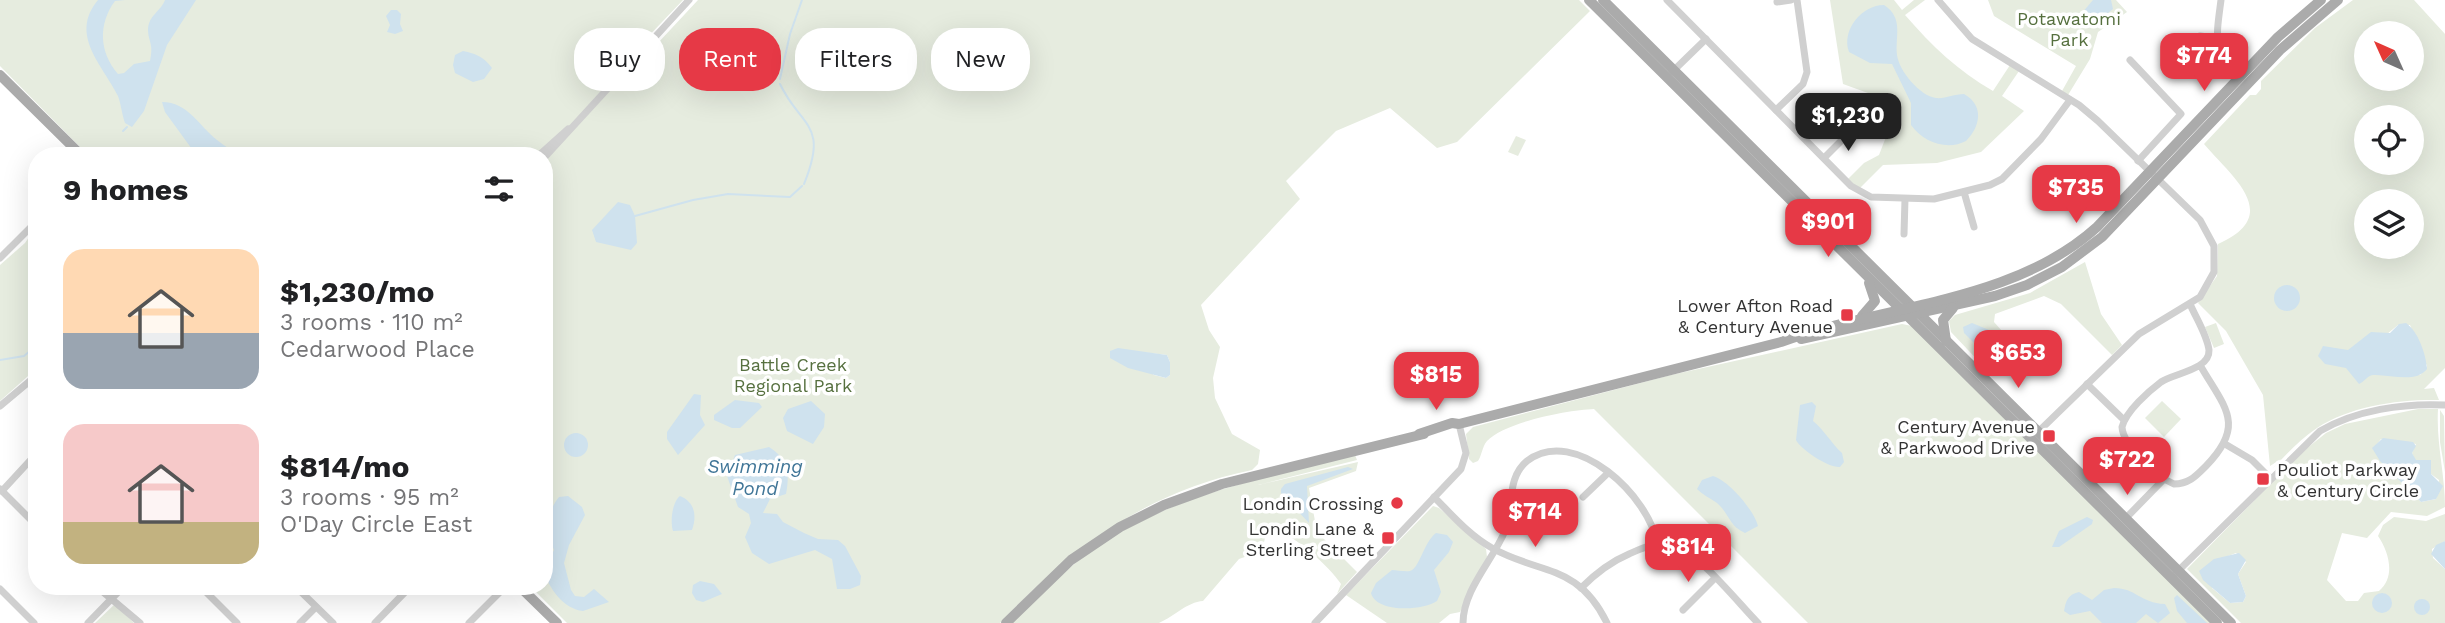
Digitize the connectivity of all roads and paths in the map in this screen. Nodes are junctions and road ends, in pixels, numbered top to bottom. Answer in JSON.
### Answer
{"nodes":[{"id":1,"x":689,"y":0,"type":"edge"},
{"id":2,"x":1589,"y":0,"type":"edge"},
{"id":3,"x":1603,"y":0,"type":"edge"},
{"id":4,"x":1791,"y":0,"type":"edge"},
{"id":5,"x":1797,"y":0,"type":"edge"},
{"id":6,"x":1938,"y":0,"type":"edge"},
{"id":7,"x":2221,"y":0,"type":"edge"},
{"id":8,"x":2321,"y":0,"type":"edge"},
{"id":9,"x":2338,"y":0,"type":"edge"},
{"id":10,"x":1672,"y":2,"type":"edge"},
{"id":11,"x":1777,"y":2,"type":"dead end"},
{"id":12,"x":2200,"y":36,"type":"dead end"},
{"id":13,"x":2216,"y":38,"type":"junction"},
{"id":14,"x":1706,"y":39,"type":"junction"},
{"id":15,"x":2130,"y":60,"type":"dead end"},
{"id":16,"x":1670,"y":74,"type":"junction"},
{"id":17,"x":0,"y":75,"type":"edge"},
{"id":18,"x":2245,"y":79,"type":"junction"},
{"id":19,"x":2070,"y":100,"type":"junction"},
{"id":20,"x":1776,"y":110,"type":"junction"},
{"id":21,"x":569,"y":128,"type":"junction"},
{"id":22,"x":1853,"y":129,"type":"dead end"},
{"id":23,"x":69,"y":147,"type":"edge"},
{"id":24,"x":548,"y":147,"type":"edge"},
{"id":25,"x":553,"y":148,"type":"edge"},
{"id":26,"x":1824,"y":158,"type":"junction"},
{"id":27,"x":2138,"y":161,"type":"junction"},
{"id":28,"x":2154,"y":175,"type":"junction"},
{"id":29,"x":1964,"y":192,"type":"junction"},
{"id":30,"x":1905,"y":198,"type":"junction"},
{"id":31,"x":1974,"y":227,"type":"dead end"},
{"id":32,"x":28,"y":230,"type":"edge"},
{"id":33,"x":1904,"y":234,"type":"dead end"},
{"id":34,"x":0,"y":258,"type":"edge"},
{"id":35,"x":1863,"y":273,"type":"junction"},
{"id":36,"x":2190,"y":304,"type":"junction"},
{"id":37,"x":1910,"y":305,"type":"junction"},
{"id":38,"x":1956,"y":305,"type":"junction"},
{"id":39,"x":1899,"y":308,"type":"junction"},
{"id":40,"x":1919,"y":314,"type":"junction"},
{"id":41,"x":1860,"y":317,"type":"junction"},
{"id":42,"x":1908,"y":317,"type":"junction"},
{"id":43,"x":1946,"y":341,"type":"junction"},
{"id":44,"x":1781,"y":342,"type":"junction"},
{"id":45,"x":2200,"y":365,"type":"junction"},
{"id":46,"x":28,"y":383,"type":"edge"},
{"id":47,"x":2087,"y":384,"type":"junction"},
{"id":48,"x":2445,"y":405,"type":"edge"},
{"id":49,"x":0,"y":406,"type":"edge"},
{"id":50,"x":2124,"y":420,"type":"junction"},
{"id":51,"x":1459,"y":424,"type":"junction"},
{"id":52,"x":2036,"y":435,"type":"junction"},
{"id":53,"x":2225,"y":444,"type":"junction"},
{"id":54,"x":28,"y":462,"type":"edge"},
{"id":55,"x":1608,"y":473,"type":"junction"},
{"id":56,"x":2270,"y":478,"type":"junction"},
{"id":57,"x":2164,"y":479,"type":"junction"},
{"id":58,"x":1,"y":490,"type":"edge"},
{"id":59,"x":1583,"y":497,"type":"dead end"},
{"id":60,"x":1434,"y":498,"type":"junction"},
{"id":61,"x":28,"y":517,"type":"edge"},
{"id":62,"x":2126,"y":518,"type":"junction"},
{"id":63,"x":1657,"y":544,"type":"junction"},
{"id":64,"x":1495,"y":550,"type":"junction"},
{"id":65,"x":2175,"y":574,"type":"junction"},
{"id":66,"x":1714,"y":579,"type":"junction"},
{"id":67,"x":1581,"y":588,"type":"junction"},
{"id":68,"x":0,"y":589,"type":"edge"},
{"id":69,"x":108,"y":595,"type":"edge"},
{"id":70,"x":115,"y":595,"type":"edge"},
{"id":71,"x":209,"y":595,"type":"edge"},
{"id":72,"x":304,"y":595,"type":"edge"},
{"id":73,"x":402,"y":595,"type":"edge"},
{"id":74,"x":497,"y":595,"type":"edge"},
{"id":75,"x":528,"y":595,"type":"edge"},
{"id":76,"x":112,"y":598,"type":"junction"},
{"id":77,"x":316,"y":607,"type":"junction"},
{"id":78,"x":1683,"y":610,"type":"dead end"},
{"id":79,"x":34,"y":623,"type":"edge"},
{"id":80,"x":88,"y":623,"type":"edge"},
{"id":81,"x":140,"y":623,"type":"edge"},
{"id":82,"x":237,"y":623,"type":"edge"},
{"id":83,"x":300,"y":623,"type":"edge"},
{"id":84,"x":333,"y":623,"type":"edge"},
{"id":85,"x":375,"y":623,"type":"edge"},
{"id":86,"x":469,"y":623,"type":"edge"},
{"id":87,"x":557,"y":623,"type":"edge"},
{"id":88,"x":1006,"y":623,"type":"edge"},
{"id":89,"x":1315,"y":623,"type":"edge"},
{"id":90,"x":1463,"y":623,"type":"edge"},
{"id":91,"x":1607,"y":623,"type":"edge"},
{"id":92,"x":1758,"y":623,"type":"edge"},
{"id":93,"x":2217,"y":623,"type":"edge"},
{"id":94,"x":2231,"y":623,"type":"edge"}],
"edges":[{"from":1,"to":21,"type":"street"},
{"from":2,"to":16,"type":"main road"},
{"from":3,"to":16,"type":"main road"},
{"from":4,"to":11,"type":"street"},
{"from":5,"to":20,"type":"street"},
{"from":6,"to":19,"type":"street"},
{"from":7,"to":13,"type":"street"},
{"from":8,"to":18,"type":"main road"},
{"from":9,"to":18,"type":"main road"},
{"from":10,"to":14,"type":"street"},
{"from":12,"to":13,"type":"street"},
{"from":13,"to":18,"type":"street"},
{"from":14,"to":16,"type":"street"},
{"from":14,"to":20,"type":"street"},
{"from":15,"to":27,"type":"street"},
{"from":16,"to":35,"type":"main road"},
{"from":16,"to":37,"type":"main road"},
{"from":17,"to":23,"type":"main road"},
{"from":18,"to":28,"type":"main road"},
{"from":19,"to":27,"type":"street"},
{"from":19,"to":29,"type":"street"},
{"from":20,"to":26,"type":"street"},
{"from":21,"to":24,"type":"street"},
{"from":21,"to":25,"type":"street"},
{"from":22,"to":26,"type":"street"},
{"from":26,"to":30,"type":"street"},
{"from":27,"to":28,"type":"street"},
{"from":28,"to":36,"type":"street"},
{"from":28,"to":37,"type":"main road"},
{"from":28,"to":38,"type":"main road"},
{"from":29,"to":30,"type":"street"},
{"from":29,"to":31,"type":"street"},
{"from":30,"to":33,"type":"street"},
{"from":32,"to":34,"type":"street"},
{"from":35,"to":39,"type":"main road"},
{"from":35,"to":41,"type":"main road"},
{"from":36,"to":45,"type":"street"},
{"from":36,"to":47,"type":"street"},
{"from":37,"to":39,"type":"main road"},
{"from":37,"to":40,"type":"main road"},
{"from":38,"to":40,"type":"main road"},
{"from":38,"to":43,"type":"main road"},
{"from":39,"to":41,"type":"main road"},
{"from":39,"to":42,"type":"main road"},
{"from":40,"to":42,"type":"main road"},
{"from":40,"to":43,"type":"main road"},
{"from":41,"to":44,"type":"main road"},
{"from":42,"to":44,"type":"main road"},
{"from":42,"to":52,"type":"main road"},
{"from":43,"to":52,"type":"main road"},
{"from":44,"to":51,"type":"main road"},
{"from":45,"to":50,"type":"street"},
{"from":45,"to":53,"type":"street"},
{"from":46,"to":49,"type":"street"},
{"from":47,"to":50,"type":"street"},
{"from":47,"to":52,"type":"street"},
{"from":48,"to":56,"type":"street"},
{"from":50,"to":57,"type":"street"},
{"from":51,"to":60,"type":"street"},
{"from":51,"to":88,"type":"main road"},
{"from":52,"to":62,"type":"main road"},
{"from":52,"to":65,"type":"main road"},
{"from":53,"to":56,"type":"street"},
{"from":53,"to":57,"type":"street"},
{"from":54,"to":58,"type":"street"},
{"from":55,"to":59,"type":"street"},
{"from":55,"to":63,"type":"street"},
{"from":55,"to":64,"type":"street"},
{"from":56,"to":65,"type":"street"},
{"from":57,"to":62,"type":"street"},
{"from":58,"to":61,"type":"street"},
{"from":60,"to":64,"type":"street"},
{"from":60,"to":89,"type":"street"},
{"from":62,"to":65,"type":"main road"},
{"from":63,"to":66,"type":"street"},
{"from":63,"to":67,"type":"street"},
{"from":64,"to":67,"type":"street"},
{"from":64,"to":90,"type":"street"},
{"from":65,"to":93,"type":"main road"},
{"from":65,"to":94,"type":"main road"},
{"from":66,"to":78,"type":"street"},
{"from":66,"to":92,"type":"street"},
{"from":67,"to":91,"type":"street"},
{"from":68,"to":79,"type":"street"},
{"from":69,"to":76,"type":"street"},
{"from":70,"to":76,"type":"street"},
{"from":71,"to":82,"type":"street"},
{"from":72,"to":77,"type":"street"},
{"from":73,"to":85,"type":"street"},
{"from":74,"to":86,"type":"street"},
{"from":75,"to":87,"type":"main road"},
{"from":76,"to":80,"type":"street"},
{"from":76,"to":81,"type":"street"},
{"from":77,"to":83,"type":"street"},
{"from":77,"to":84,"type":"street"}]}
